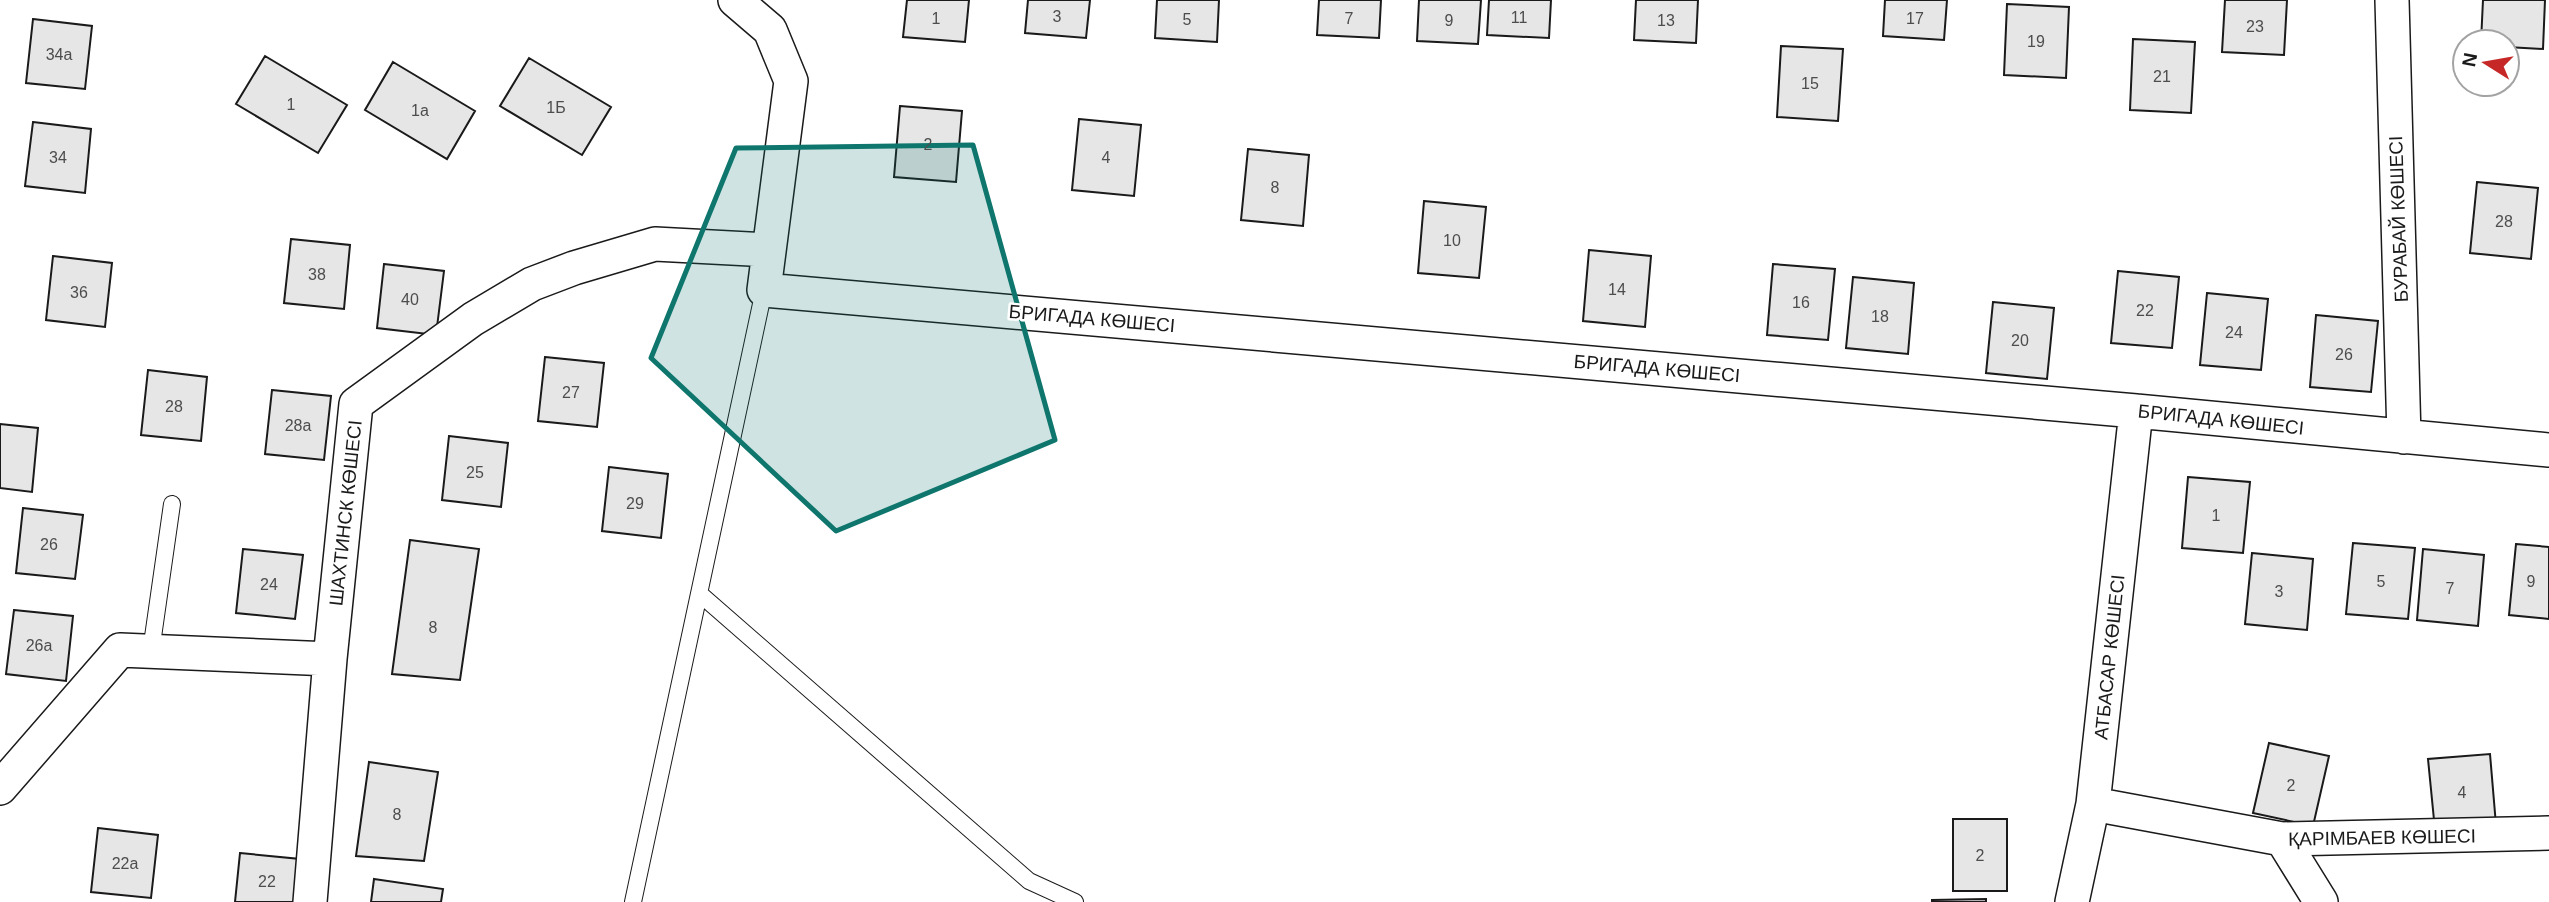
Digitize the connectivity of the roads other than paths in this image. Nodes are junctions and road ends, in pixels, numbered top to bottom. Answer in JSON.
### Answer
{"nodes":[{"id":1,"x":735,"y":0,"type":"edge"},
{"id":2,"x":2392,"y":0,"type":"edge"},
{"id":3,"x":769,"y":250,"type":"junction"},
{"id":4,"x":764,"y":290,"type":"junction"},
{"id":5,"x":2136,"y":411,"type":"junction"},
{"id":6,"x":2404,"y":438,"type":"junction"},
{"id":7,"x":2549,"y":450,"type":"edge"},
{"id":8,"x":172,"y":504,"type":"dead end"},
{"id":9,"x":700,"y":594,"type":"junction"},
{"id":10,"x":151,"y":651,"type":"junction"},
{"id":11,"x":330,"y":659,"type":"junction"},
{"id":12,"x":0,"y":788,"type":"edge"},
{"id":13,"x":2093,"y":804,"type":"junction"},
{"id":14,"x":2549,"y":833,"type":"edge"},
{"id":15,"x":2283,"y":839,"type":"junction"},
{"id":16,"x":310,"y":902,"type":"edge"},
{"id":17,"x":633,"y":902,"type":"edge"},
{"id":18,"x":1075,"y":902,"type":"edge"},
{"id":19,"x":2073,"y":902,"type":"edge"},
{"id":20,"x":2320,"y":902,"type":"edge"}],
"edges":[{"from":1,"to":3,"type":"street"},
{"from":2,"to":6,"type":"street","name":"БУРАБАЙ КӨШЕСІ"},
{"from":3,"to":4,"type":"street"},
{"from":3,"to":11,"type":"street","name":"ШАХТИНСК КӨШЕСІ"},
{"from":4,"to":5,"type":"street","name":"БРИГАДА КӨШЕСІ"},
{"from":4,"to":9,"type":"lane"},
{"from":5,"to":6,"type":"street","name":"БРИГАДА КӨШЕСІ"},
{"from":5,"to":13,"type":"street","name":"АТБАСАР КӨШЕСІ"},
{"from":6,"to":7,"type":"street","name":"БРИГАДА КӨШЕСІ"},
{"from":8,"to":10,"type":"lane"},
{"from":9,"to":17,"type":"lane"},
{"from":9,"to":18,"type":"lane"},
{"from":10,"to":11,"type":"street"},
{"from":10,"to":12,"type":"street"},
{"from":11,"to":16,"type":"street","name":"ШАХТИНСК КӨШЕСІ"},
{"from":13,"to":15,"type":"street","name":"ҚАРІМБАЕВ КӨШЕСІ"},
{"from":13,"to":19,"type":"street","name":"АТБАСАР КӨШЕСІ"},
{"from":14,"to":15,"type":"street","name":"ҚАРІМБАЕВ КӨШЕСІ"},
{"from":15,"to":20,"type":"street"}]}
